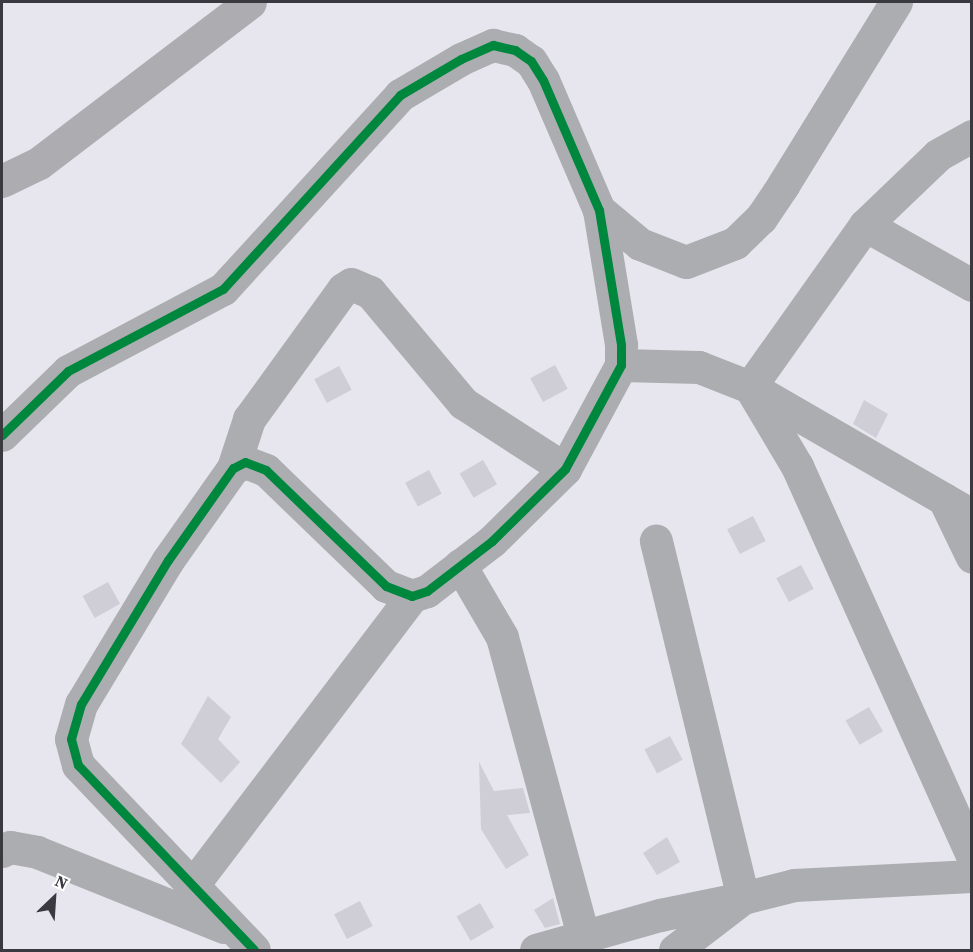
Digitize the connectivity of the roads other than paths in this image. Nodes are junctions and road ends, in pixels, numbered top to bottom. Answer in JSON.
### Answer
{"nodes":[{"id":1,"x":250,"y":2,"type":"edge"},
{"id":2,"x":896,"y":2,"type":"edge"},
{"id":3,"x":972,"y":136,"type":"edge"},
{"id":4,"x":2,"y":181,"type":"edge"},
{"id":5,"x":599,"y":210,"type":"junction"},
{"id":6,"x":865,"y":225,"type":"junction"},
{"id":7,"x":972,"y":285,"type":"edge"},
{"id":8,"x":621,"y":365,"type":"junction"},
{"id":9,"x":750,"y":387,"type":"junction"},
{"id":10,"x":2,"y":435,"type":"edge"},
{"id":11,"x":232,"y":468,"type":"junction"},
{"id":12,"x":565,"y":469,"type":"junction"},
{"id":13,"x":958,"y":507,"type":"edge"},
{"id":14,"x":656,"y":540,"type":"dead end"},
{"id":15,"x":972,"y":557,"type":"edge"},
{"id":16,"x":460,"y":565,"type":"junction"},
{"id":17,"x":412,"y":596,"type":"junction"},
{"id":18,"x":2,"y":851,"type":"edge"},
{"id":19,"x":972,"y":856,"type":"edge"},
{"id":20,"x":972,"y":876,"type":"edge"},
{"id":21,"x":192,"y":886,"type":"junction"},
{"id":22,"x":743,"y":898,"type":"junction"},
{"id":23,"x":584,"y":939,"type":"junction"},
{"id":24,"x":245,"y":941,"type":"edge"},
{"id":25,"x":536,"y":951,"type":"edge"},
{"id":26,"x":675,"y":951,"type":"edge"}],
"edges":[{"from":1,"to":4,"type":"main road"},
{"from":2,"to":5,"type":"street"},
{"from":3,"to":6,"type":"street"},
{"from":5,"to":8,"type":"street"},
{"from":5,"to":10,"type":"street"},
{"from":6,"to":7,"type":"street"},
{"from":6,"to":9,"type":"street"},
{"from":8,"to":9,"type":"street"},
{"from":8,"to":12,"type":"street"},
{"from":9,"to":13,"type":"street"},
{"from":9,"to":19,"type":"street"},
{"from":11,"to":12,"type":"street"},
{"from":11,"to":17,"type":"street"},
{"from":11,"to":21,"type":"street"},
{"from":12,"to":16,"type":"street"},
{"from":13,"to":15,"type":"street"},
{"from":14,"to":22,"type":"street"},
{"from":16,"to":17,"type":"street"},
{"from":16,"to":23,"type":"street"},
{"from":17,"to":21,"type":"street"},
{"from":18,"to":24,"type":"street"},
{"from":20,"to":22,"type":"street"},
{"from":21,"to":24,"type":"street"},
{"from":22,"to":23,"type":"street"},
{"from":22,"to":26,"type":"street"},
{"from":23,"to":25,"type":"street"}]}
